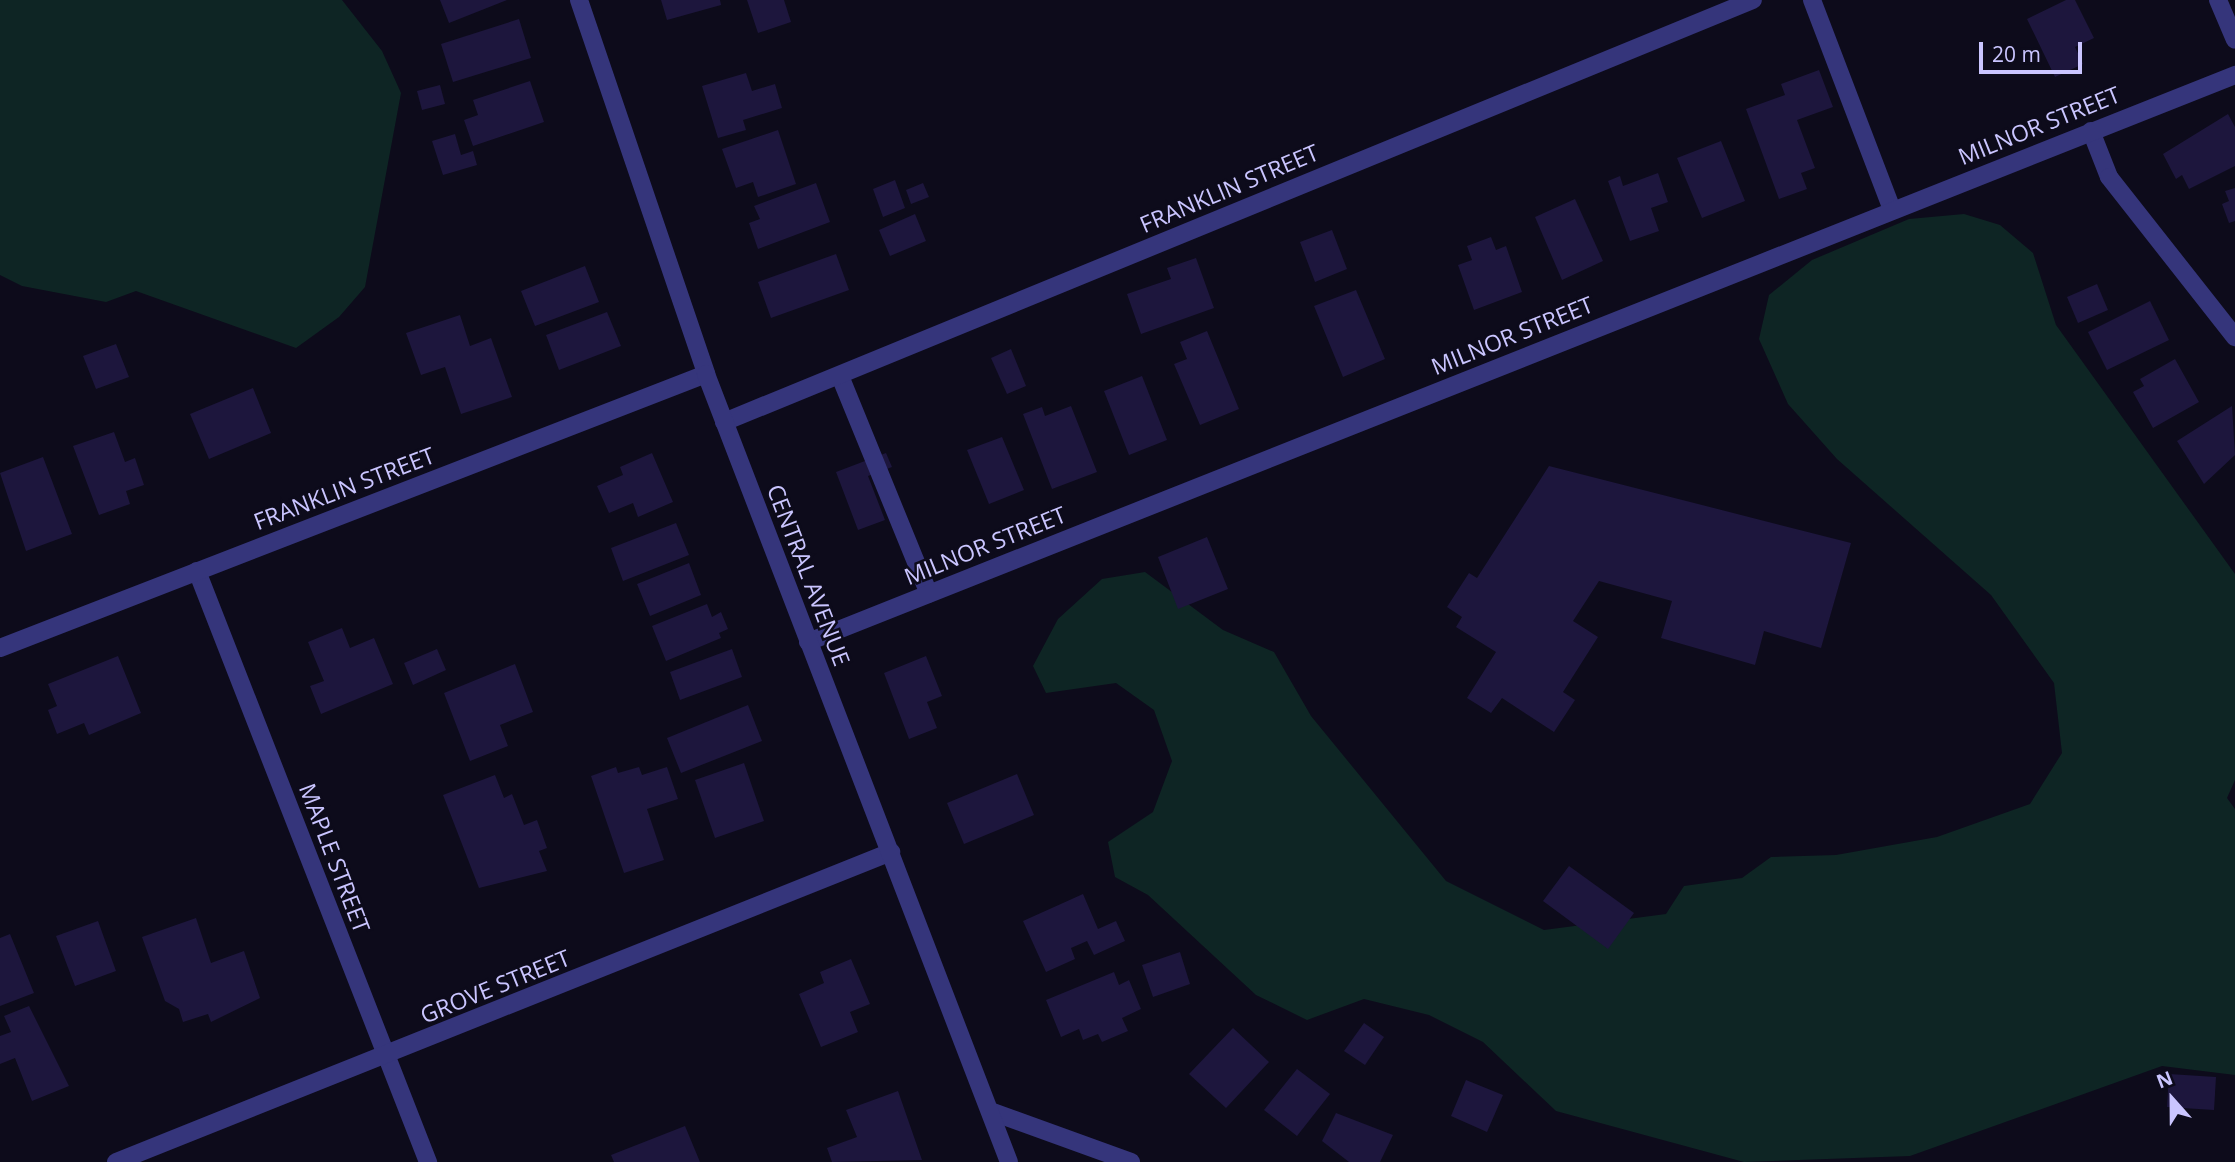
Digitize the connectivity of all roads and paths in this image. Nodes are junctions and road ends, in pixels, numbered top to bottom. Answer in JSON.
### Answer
{"nodes":[{"id":1,"x":579,"y":0,"type":"edge"},
{"id":2,"x":1753,"y":0,"type":"edge"},
{"id":3,"x":1812,"y":0,"type":"edge"},
{"id":4,"x":2218,"y":0,"type":"edge"},
{"id":5,"x":2235,"y":40,"type":"edge"},
{"id":6,"x":2235,"y":75,"type":"edge"},
{"id":7,"x":2091,"y":131,"type":"junction"},
{"id":8,"x":1892,"y":210,"type":"junction"},
{"id":9,"x":2235,"y":337,"type":"edge"},
{"id":10,"x":706,"y":374,"type":"junction"},
{"id":11,"x":840,"y":376,"type":"junction"},
{"id":12,"x":724,"y":422,"type":"junction"},
{"id":13,"x":197,"y":571,"type":"junction"},
{"id":14,"x":929,"y":594,"type":"junction"},
{"id":15,"x":808,"y":642,"type":"junction"},
{"id":16,"x":0,"y":648,"type":"edge"},
{"id":17,"x":891,"y":852,"type":"junction"},
{"id":18,"x":386,"y":1057,"type":"junction"},
{"id":19,"x":990,"y":1111,"type":"junction"},
{"id":20,"x":116,"y":1162,"type":"edge"},
{"id":21,"x":428,"y":1162,"type":"edge"},
{"id":22,"x":1009,"y":1162,"type":"edge"},
{"id":23,"x":1131,"y":1162,"type":"edge"}],
"edges":[{"from":1,"to":10,"type":"street","name":"CENTRAL AVENUE"},
{"from":2,"to":11,"type":"street","name":"FRANKLIN STREET"},
{"from":3,"to":8,"type":"street"},
{"from":4,"to":5,"type":"street"},
{"from":6,"to":7,"type":"street","name":"MILNOR STREET"},
{"from":7,"to":8,"type":"street","name":"MILNOR STREET"},
{"from":7,"to":9,"type":"street"},
{"from":8,"to":14,"type":"street","name":"MILNOR STREET"},
{"from":10,"to":12,"type":"street","name":"CENTRAL AVENUE"},
{"from":10,"to":13,"type":"street","name":"FRANKLIN STREET"},
{"from":11,"to":12,"type":"street","name":"FRANKLIN STREET"},
{"from":11,"to":14,"type":"street"},
{"from":12,"to":15,"type":"street","name":"CENTRAL AVENUE"},
{"from":13,"to":16,"type":"street","name":"FRANKLIN STREET"},
{"from":13,"to":18,"type":"street","name":"MAPLE STREET"},
{"from":14,"to":15,"type":"street","name":"MILNOR STREET"},
{"from":15,"to":17,"type":"street","name":"CENTRAL AVENUE"},
{"from":17,"to":18,"type":"street","name":"GROVE STREET"},
{"from":17,"to":19,"type":"street","name":"CENTRAL AVENUE"},
{"from":18,"to":20,"type":"street","name":"GROVE STREET"},
{"from":18,"to":21,"type":"street","name":"MAPLE STREET"},
{"from":19,"to":22,"type":"street","name":"CENTRAL AVENUE"},
{"from":19,"to":23,"type":"street"}]}
